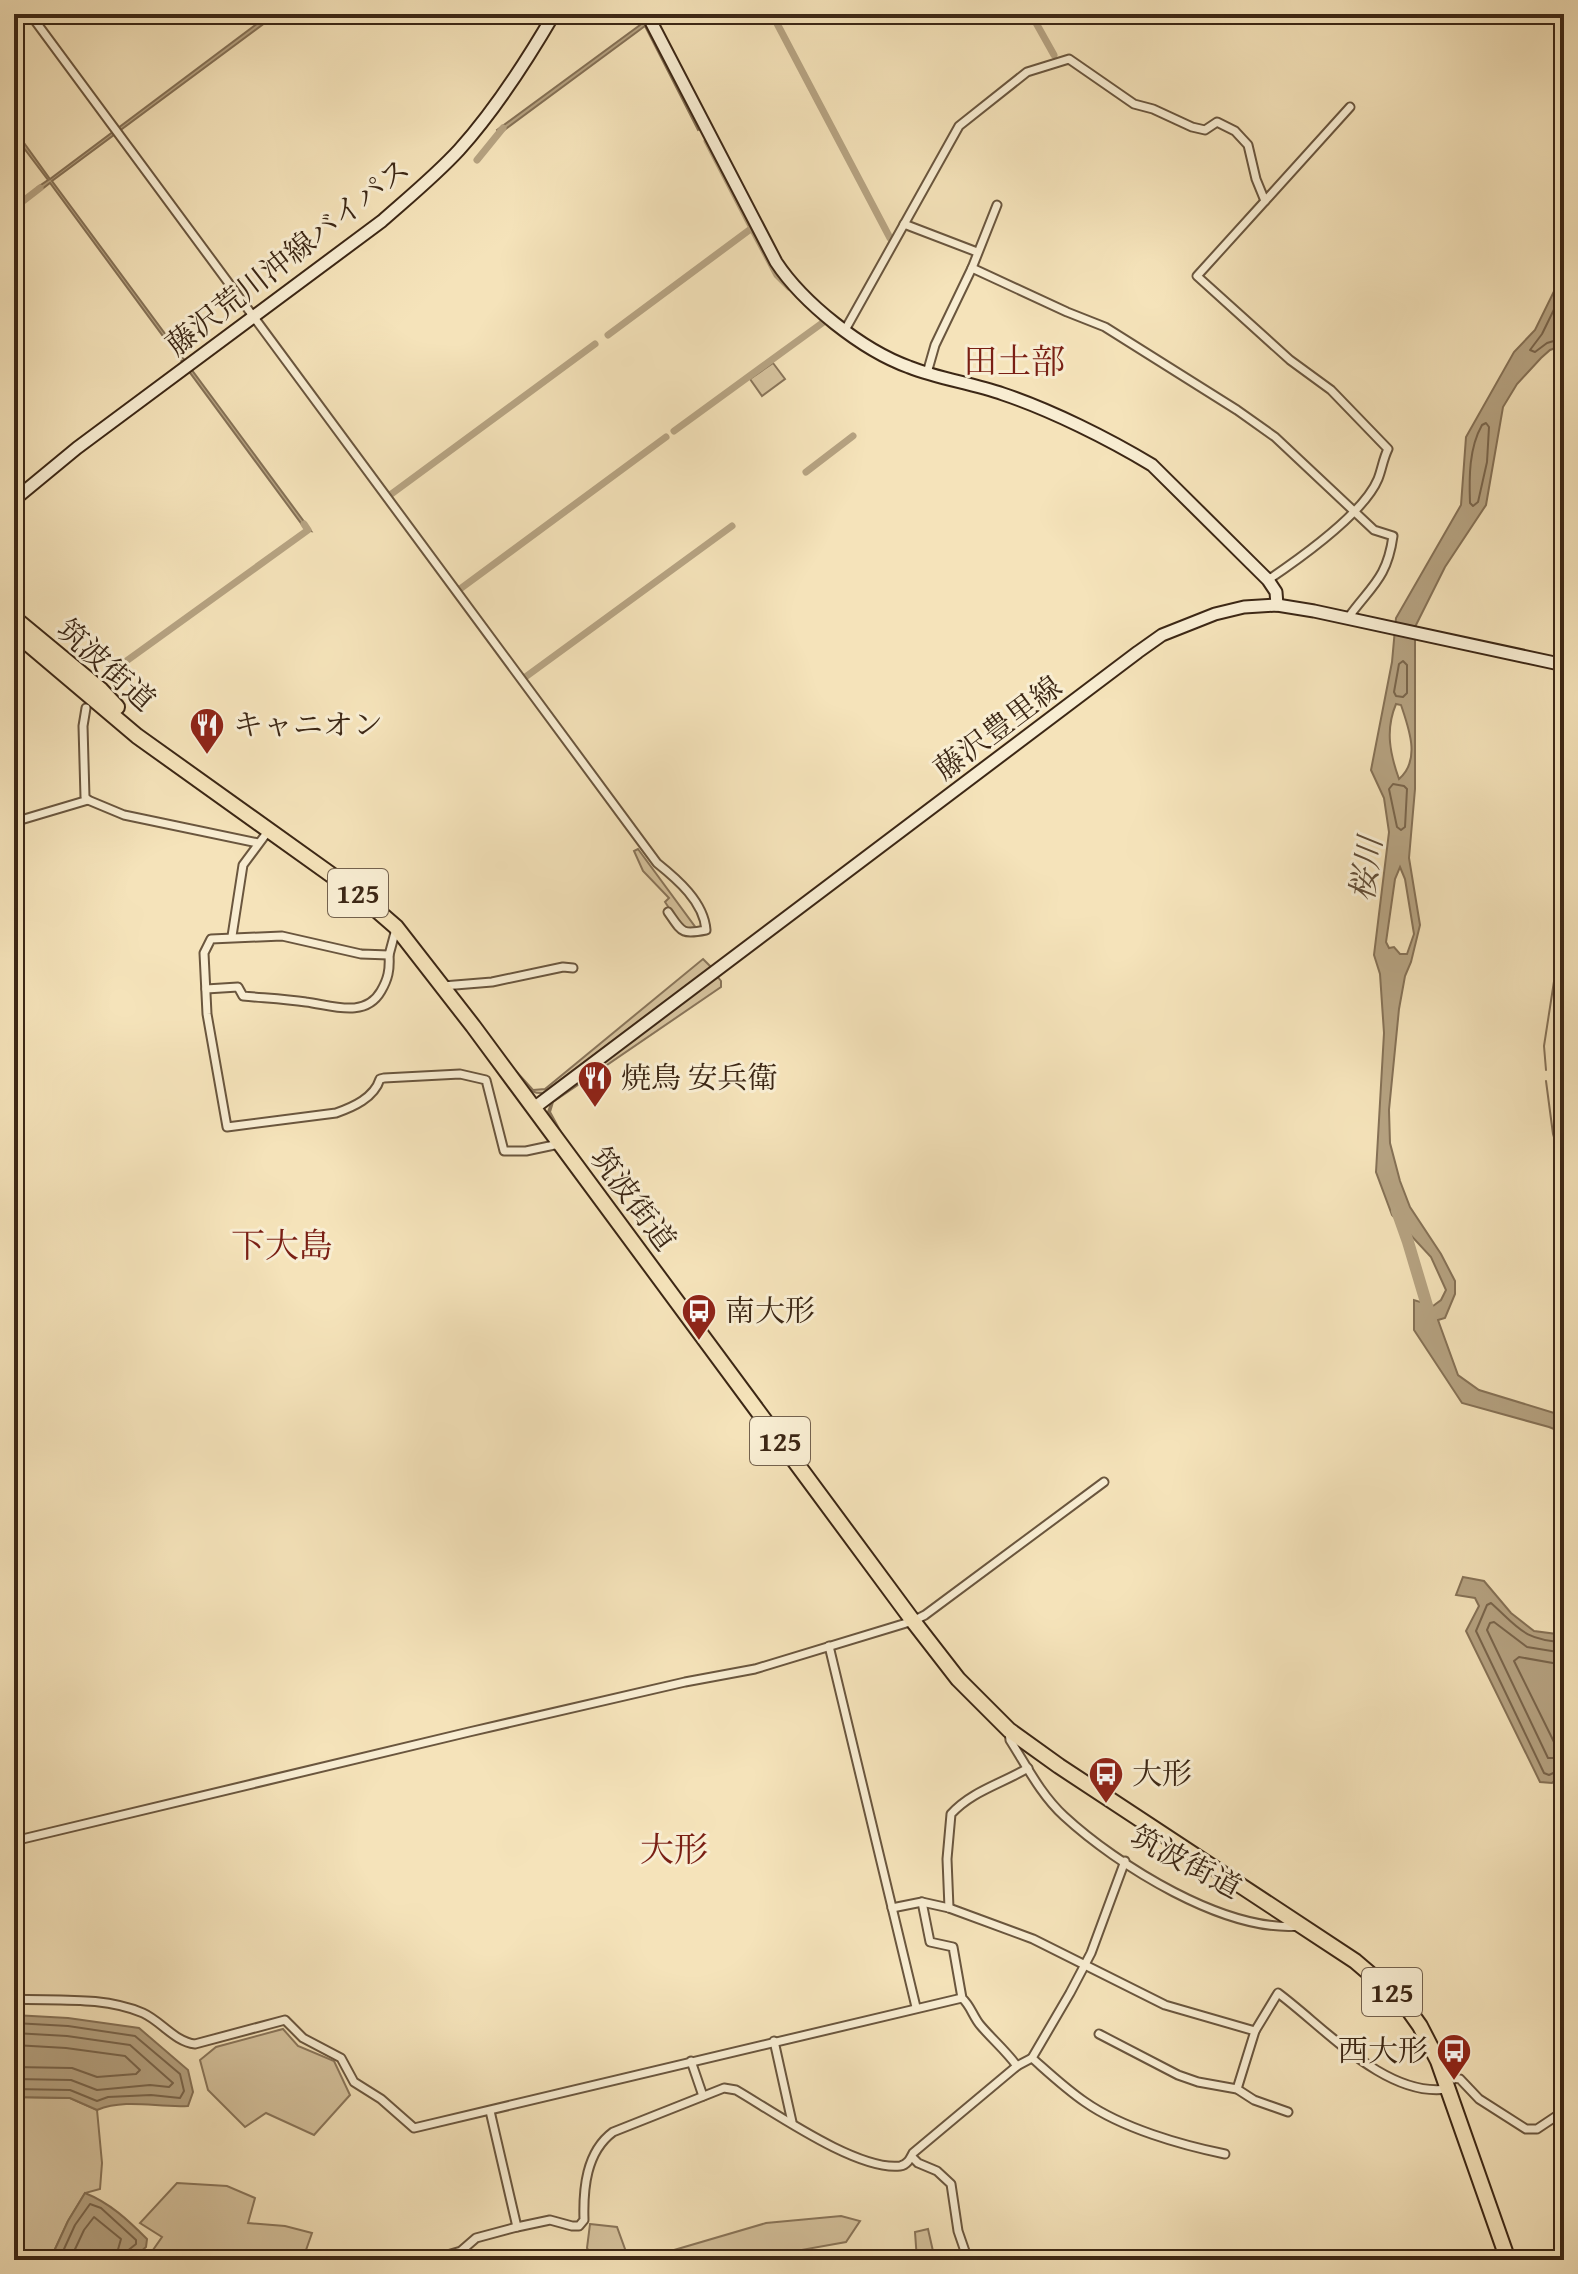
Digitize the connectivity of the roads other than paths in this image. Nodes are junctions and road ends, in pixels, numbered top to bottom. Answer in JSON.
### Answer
{"nodes":[{"id":1,"x":30,"y":14,"type":"edge"},
{"id":2,"x":554,"y":14,"type":"edge"},
{"id":3,"x":647,"y":14,"type":"edge"},
{"id":4,"x":1350,"y":107,"type":"dead end"},
{"id":5,"x":1265,"y":201,"type":"junction"},
{"id":6,"x":997,"y":205,"type":"dead end"},
{"id":7,"x":904,"y":224,"type":"junction"},
{"id":8,"x":977,"y":252,"type":"junction"},
{"id":9,"x":972,"y":268,"type":"junction"},
{"id":10,"x":253,"y":317,"type":"junction"},
{"id":11,"x":845,"y":330,"type":"junction"},
{"id":12,"x":927,"y":373,"type":"junction"},
{"id":13,"x":14,"y":500,"type":"edge"},
{"id":14,"x":1353,"y":512,"type":"junction"},
{"id":15,"x":1268,"y":580,"type":"junction"},
{"id":16,"x":1277,"y":605,"type":"junction"},
{"id":17,"x":14,"y":618,"type":"edge"},
{"id":18,"x":1351,"y":619,"type":"junction"},
{"id":19,"x":14,"y":632,"type":"edge"},
{"id":20,"x":1564,"y":665,"type":"edge"},
{"id":21,"x":86,"y":708,"type":"dead end"},
{"id":22,"x":162,"y":753,"type":"junction"},
{"id":23,"x":88,"y":800,"type":"junction"},
{"id":24,"x":14,"y":822,"type":"edge"},
{"id":25,"x":269,"y":830,"type":"junction"},
{"id":26,"x":258,"y":843,"type":"junction"},
{"id":27,"x":668,"y":912,"type":"dead end"},
{"id":28,"x":396,"y":927,"type":"junction"},
{"id":29,"x":232,"y":936,"type":"junction"},
{"id":30,"x":389,"y":955,"type":"junction"},
{"id":31,"x":573,"y":968,"type":"dead end"},
{"id":32,"x":443,"y":986,"type":"junction"},
{"id":33,"x":206,"y":989,"type":"junction"},
{"id":34,"x":534,"y":1108,"type":"junction"},
{"id":35,"x":560,"y":1143,"type":"junction"},
{"id":36,"x":1104,"y":1482,"type":"dead end"},
{"id":37,"x":913,"y":1621,"type":"junction"},
{"id":38,"x":829,"y":1646,"type":"junction"},
{"id":39,"x":1009,"y":1730,"type":"junction"},
{"id":40,"x":1028,"y":1768,"type":"junction"},
{"id":41,"x":14,"y":1841,"type":"edge"},
{"id":42,"x":1125,"y":1861,"type":"junction"},
{"id":43,"x":922,"y":1902,"type":"junction"},
{"id":44,"x":892,"y":1908,"type":"junction"},
{"id":45,"x":949,"y":1908,"type":"junction"},
{"id":46,"x":1302,"y":1926,"type":"junction"},
{"id":47,"x":1084,"y":1964,"type":"junction"},
{"id":48,"x":962,"y":1998,"type":"junction"},
{"id":49,"x":14,"y":1999,"type":"edge"},
{"id":50,"x":916,"y":2007,"type":"junction"},
{"id":51,"x":1255,"y":2031,"type":"junction"},
{"id":52,"x":1099,"y":2034,"type":"dead end"},
{"id":53,"x":774,"y":2041,"type":"junction"},
{"id":54,"x":1032,"y":2058,"type":"junction"},
{"id":55,"x":691,"y":2061,"type":"junction"},
{"id":56,"x":1017,"y":2066,"type":"junction"},
{"id":57,"x":1443,"y":2085,"type":"junction"},
{"id":58,"x":1237,"y":2089,"type":"junction"},
{"id":59,"x":703,"y":2096,"type":"junction"},
{"id":60,"x":490,"y":2111,"type":"junction"},
{"id":61,"x":1564,"y":2111,"type":"edge"},
{"id":62,"x":1288,"y":2112,"type":"dead end"},
{"id":63,"x":792,"y":2122,"type":"junction"},
{"id":64,"x":1225,"y":2154,"type":"dead end"},
{"id":65,"x":912,"y":2157,"type":"junction"},
{"id":66,"x":517,"y":2227,"type":"junction"},
{"id":67,"x":430,"y":2260,"type":"edge"},
{"id":68,"x":968,"y":2260,"type":"edge"},
{"id":69,"x":1508,"y":2260,"type":"edge"}],
"edges":[{"from":1,"to":10,"type":"street"},
{"from":2,"to":10,"type":"main road","name":"藤沢荒川沖線バイパス"},
{"from":3,"to":11,"type":"main road"},
{"from":4,"to":5,"type":"street"},
{"from":5,"to":7,"type":"street"},
{"from":5,"to":14,"type":"street"},
{"from":6,"to":8,"type":"street"},
{"from":7,"to":8,"type":"street"},
{"from":7,"to":11,"type":"street"},
{"from":8,"to":9,"type":"street"},
{"from":9,"to":12,"type":"street"},
{"from":9,"to":14,"type":"street"},
{"from":10,"to":13,"type":"main road","name":"藤沢荒川沖線バイパス"},
{"from":10,"to":27,"type":"street"},
{"from":11,"to":12,"type":"main road"},
{"from":12,"to":15,"type":"main road"},
{"from":14,"to":15,"type":"street"},
{"from":14,"to":18,"type":"street"},
{"from":15,"to":16,"type":"main road"},
{"from":16,"to":18,"type":"main road","name":"藤沢豊里線"},
{"from":16,"to":34,"type":"main road","name":"藤沢豊里線"},
{"from":17,"to":22,"type":"highway","name":"筑波街道","number":"125"},
{"from":18,"to":20,"type":"main road","name":"藤沢豊里線"},
{"from":19,"to":22,"type":"highway","name":"筑波街道","number":"125"},
{"from":21,"to":23,"type":"street"},
{"from":22,"to":25,"type":"highway","name":"筑波街道","number":"125"},
{"from":23,"to":24,"type":"street"},
{"from":23,"to":26,"type":"street"},
{"from":25,"to":26,"type":"street"},
{"from":25,"to":28,"type":"highway","name":"筑波街道","number":"125"},
{"from":26,"to":29,"type":"street"},
{"from":28,"to":30,"type":"street"},
{"from":28,"to":32,"type":"highway","name":"筑波街道","number":"125"},
{"from":29,"to":30,"type":"street"},
{"from":29,"to":33,"type":"street"},
{"from":30,"to":33,"type":"street"},
{"from":31,"to":32,"type":"street"},
{"from":32,"to":34,"type":"highway","name":"筑波街道","number":"125"},
{"from":33,"to":35,"type":"street"},
{"from":34,"to":35,"type":"highway","name":"筑波街道","number":"125"},
{"from":35,"to":37,"type":"highway","name":"筑波街道","number":"125"},
{"from":36,"to":37,"type":"street"},
{"from":37,"to":38,"type":"street"},
{"from":37,"to":39,"type":"highway","name":"筑波街道","number":"125"},
{"from":38,"to":41,"type":"street"},
{"from":38,"to":44,"type":"street"},
{"from":39,"to":40,"type":"street","name":"筑波街道"},
{"from":39,"to":46,"type":"highway","name":"筑波街道","number":"125"},
{"from":40,"to":42,"type":"street","name":"筑波街道"},
{"from":40,"to":45,"type":"street"},
{"from":42,"to":46,"type":"street","name":"筑波街道"},
{"from":42,"to":47,"type":"street"},
{"from":43,"to":44,"type":"street"},
{"from":43,"to":45,"type":"street"},
{"from":43,"to":48,"type":"street"},
{"from":44,"to":50,"type":"street"},
{"from":45,"to":47,"type":"street"},
{"from":46,"to":57,"type":"highway","name":"筑波街道","number":"125"},
{"from":47,"to":51,"type":"street"},
{"from":47,"to":54,"type":"street"},
{"from":48,"to":50,"type":"street"},
{"from":48,"to":56,"type":"street"},
{"from":49,"to":60,"type":"street"},
{"from":50,"to":53,"type":"street"},
{"from":51,"to":57,"type":"street"},
{"from":51,"to":58,"type":"street"},
{"from":52,"to":58,"type":"street"},
{"from":53,"to":55,"type":"street"},
{"from":53,"to":63,"type":"street"},
{"from":54,"to":56,"type":"street"},
{"from":54,"to":64,"type":"street"},
{"from":55,"to":59,"type":"street"},
{"from":55,"to":60,"type":"street"},
{"from":56,"to":65,"type":"street"},
{"from":57,"to":61,"type":"street"},
{"from":57,"to":69,"type":"highway","name":"筑波街道","number":"125"},
{"from":58,"to":62,"type":"street"},
{"from":59,"to":63,"type":"street"},
{"from":59,"to":66,"type":"street"},
{"from":60,"to":66,"type":"street"},
{"from":63,"to":65,"type":"street"},
{"from":65,"to":68,"type":"street"},
{"from":66,"to":67,"type":"street"}]}
